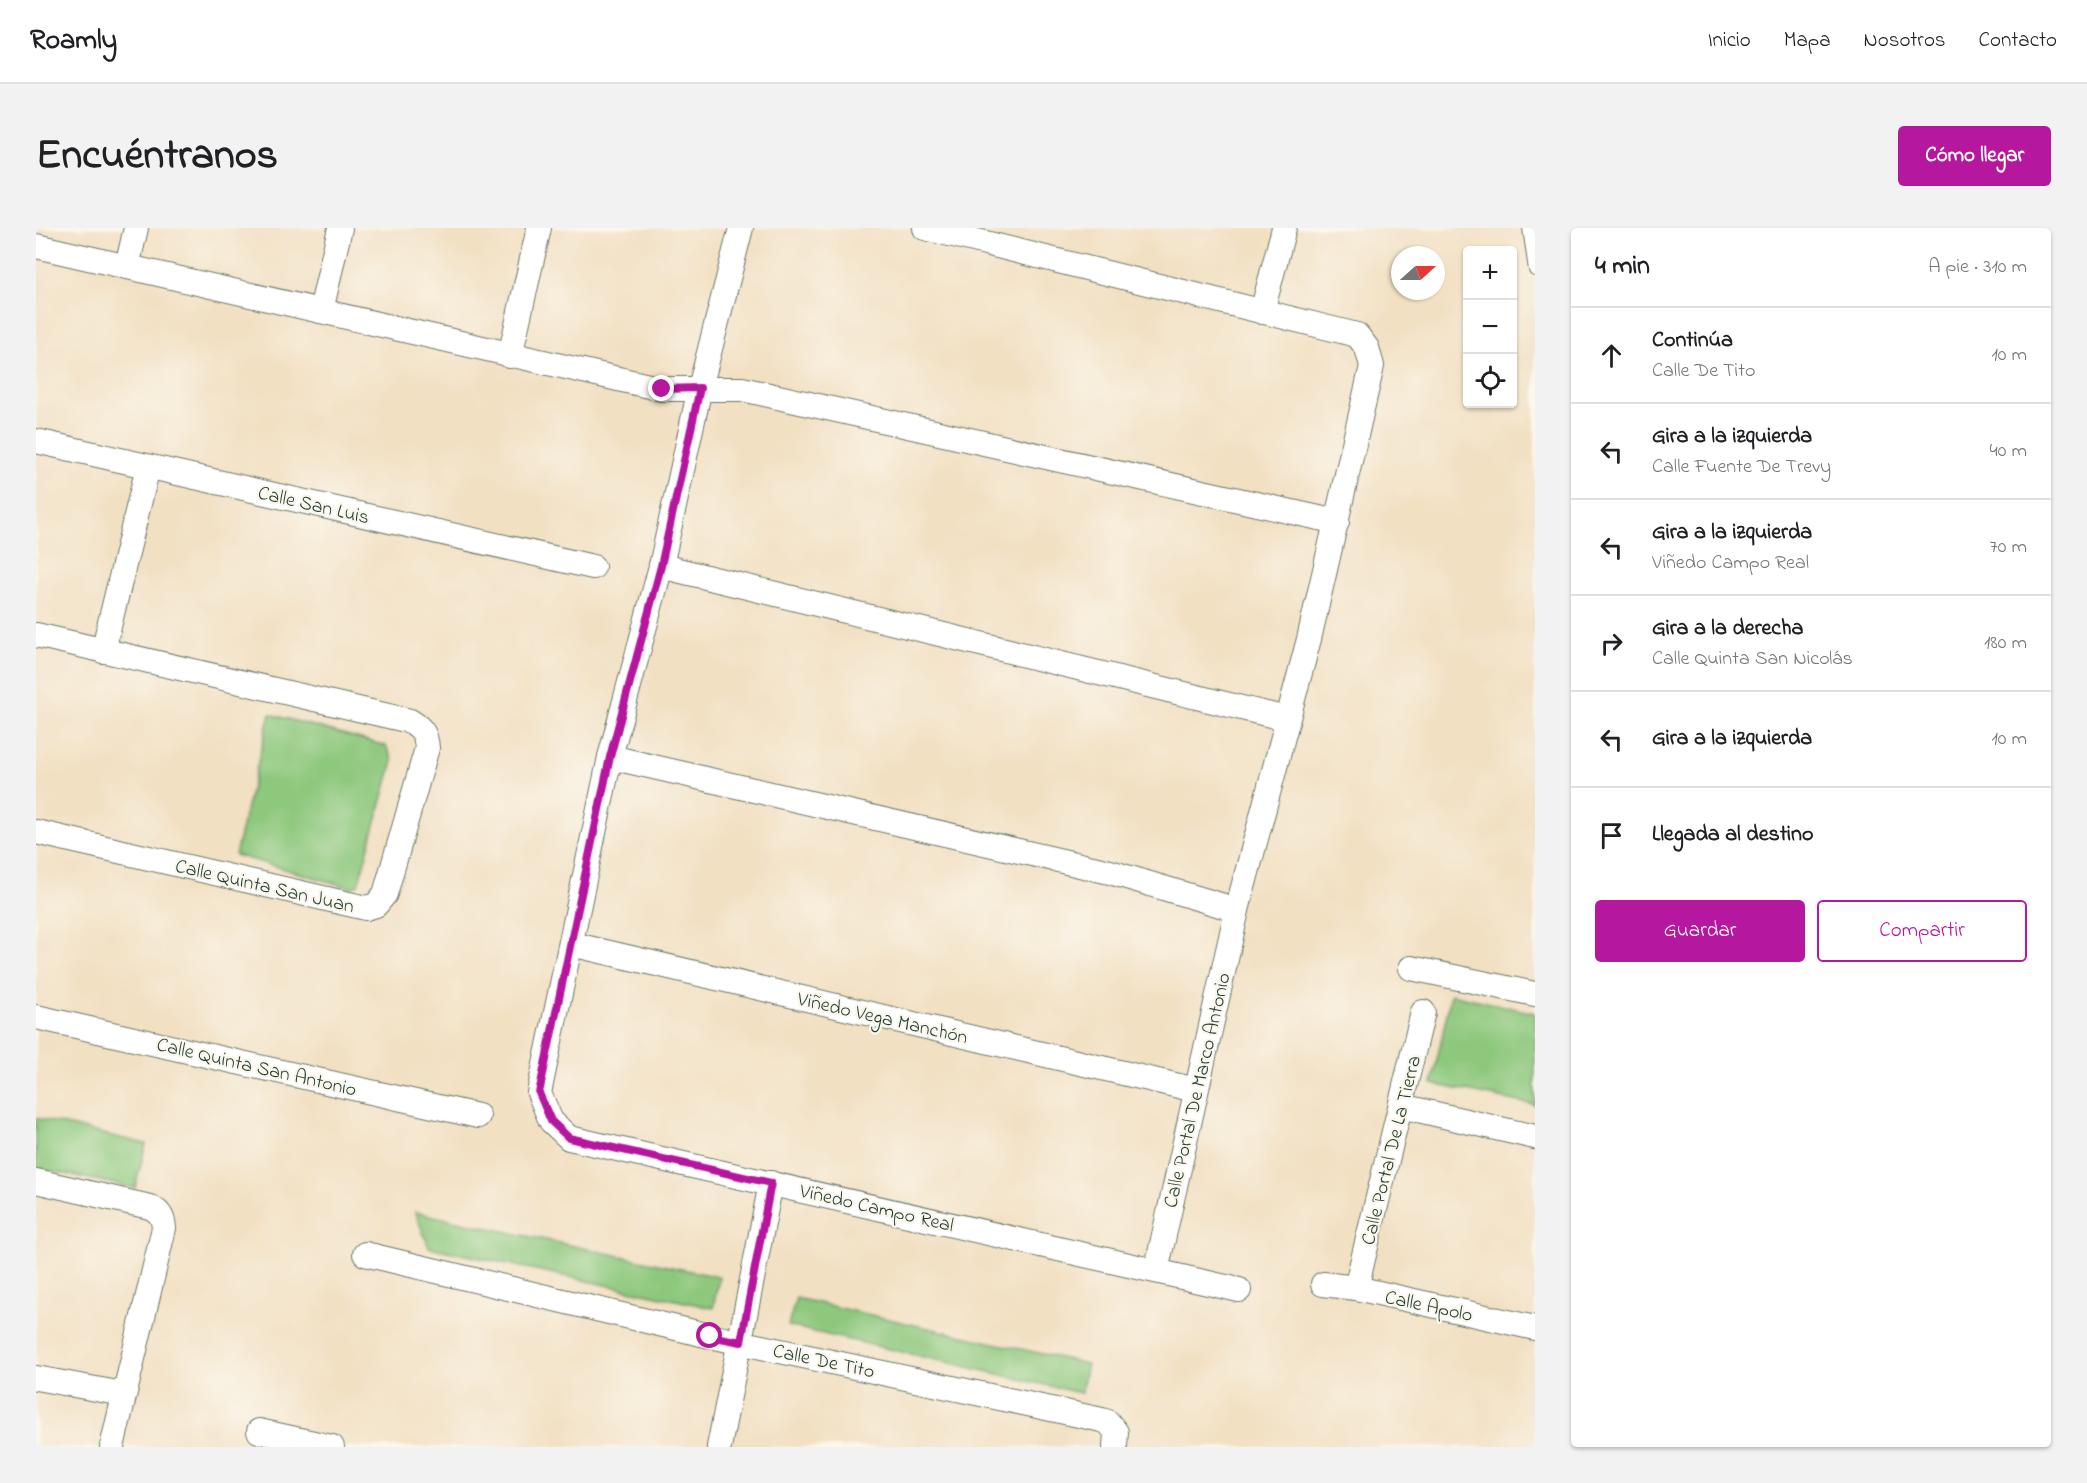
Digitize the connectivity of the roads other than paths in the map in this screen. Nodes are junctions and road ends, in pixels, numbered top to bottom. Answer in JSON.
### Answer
{"nodes":[{"id":1,"x":136,"y":228,"type":"edge"},
{"id":2,"x":339,"y":228,"type":"edge"},
{"id":3,"x":539,"y":228,"type":"edge"},
{"id":4,"x":741,"y":228,"type":"edge"},
{"id":5,"x":1284,"y":228,"type":"edge"},
{"id":6,"x":1528,"y":228,"type":"edge"},
{"id":7,"x":934,"y":229,"type":"edge"},
{"id":8,"x":36,"y":246,"type":"edge"},
{"id":9,"x":127,"y":267,"type":"junction"},
{"id":10,"x":1535,"y":270,"type":"edge"},
{"id":11,"x":321,"y":311,"type":"junction"},
{"id":12,"x":1262,"y":312,"type":"junction"},
{"id":13,"x":510,"y":356,"type":"junction"},
{"id":14,"x":700,"y":388,"type":"junction"},
{"id":15,"x":36,"y":441,"type":"edge"},
{"id":16,"x":148,"y":467,"type":"junction"},
{"id":17,"x":1337,"y":522,"type":"junction"},
{"id":18,"x":661,"y":566,"type":"junction"},
{"id":19,"x":593,"y":567,"type":"dead end"},
{"id":20,"x":36,"y":635,"type":"edge"},
{"id":21,"x":103,"y":651,"type":"junction"},
{"id":22,"x":1287,"y":719,"type":"junction"},
{"id":23,"x":610,"y":757,"type":"junction"},
{"id":24,"x":36,"y":832,"type":"edge"},
{"id":25,"x":1237,"y":910,"type":"junction"},
{"id":26,"x":571,"y":944,"type":"junction"},
{"id":27,"x":1412,"y":968,"type":"dead end"},
{"id":28,"x":1535,"y":994,"type":"edge"},
{"id":29,"x":1423,"y":1012,"type":"dead end"},
{"id":30,"x":36,"y":1017,"type":"edge"},
{"id":31,"x":1196,"y":1090,"type":"junction"},
{"id":32,"x":1401,"y":1106,"type":"junction"},
{"id":33,"x":478,"y":1116,"type":"dead end"},
{"id":34,"x":1535,"y":1137,"type":"edge"},
{"id":35,"x":36,"y":1181,"type":"edge"},
{"id":36,"x":771,"y":1183,"type":"junction"},
{"id":37,"x":365,"y":1254,"type":"dead end"},
{"id":38,"x":1156,"y":1271,"type":"junction"},
{"id":39,"x":1323,"y":1284,"type":"dead end"},
{"id":40,"x":1356,"y":1288,"type":"junction"},
{"id":41,"x":1239,"y":1290,"type":"dead end"},
{"id":42,"x":1535,"y":1328,"type":"edge"},
{"id":43,"x":741,"y":1342,"type":"junction"},
{"id":44,"x":36,"y":1378,"type":"edge"},
{"id":45,"x":123,"y":1394,"type":"junction"},
{"id":46,"x":259,"y":1431,"type":"dead end"},
{"id":47,"x":294,"y":1443,"type":"edge"},
{"id":48,"x":111,"y":1447,"type":"edge"},
{"id":49,"x":332,"y":1447,"type":"edge"},
{"id":50,"x":719,"y":1447,"type":"edge"},
{"id":51,"x":1115,"y":1447,"type":"edge"}],
"edges":[{"from":1,"to":9,"type":"street"},
{"from":2,"to":11,"type":"street"},
{"from":3,"to":13,"type":"street"},
{"from":4,"to":14,"type":"street"},
{"from":5,"to":12,"type":"street"},
{"from":6,"to":10,"type":"lane"},
{"from":7,"to":12,"type":"street","name":"Calle Portal De Marco Antonio"},
{"from":8,"to":9,"type":"street"},
{"from":9,"to":11,"type":"street"},
{"from":11,"to":13,"type":"street"},
{"from":12,"to":17,"type":"street","name":"Calle Portal De Marco Antonio"},
{"from":13,"to":14,"type":"street"},
{"from":14,"to":17,"type":"street"},
{"from":14,"to":18,"type":"street"},
{"from":15,"to":16,"type":"street","name":"Calle San Luis"},
{"from":16,"to":19,"type":"street","name":"Calle San Luis"},
{"from":16,"to":21,"type":"street"},
{"from":17,"to":22,"type":"street","name":"Calle Portal De Marco Antonio"},
{"from":18,"to":22,"type":"street"},
{"from":18,"to":23,"type":"street"},
{"from":20,"to":21,"type":"street","name":"Calle Quinta San Juan"},
{"from":21,"to":24,"type":"street","name":"Calle Quinta San Juan"},
{"from":22,"to":25,"type":"street","name":"Calle Portal De Marco Antonio"},
{"from":23,"to":25,"type":"street"},
{"from":23,"to":26,"type":"street"},
{"from":25,"to":31,"type":"street","name":"Calle Portal De Marco Antonio"},
{"from":26,"to":31,"type":"street","name":"Viñedo Vega Manchón"},
{"from":26,"to":36,"type":"street","name":"Viñedo Campo Real"},
{"from":27,"to":28,"type":"street"},
{"from":29,"to":32,"type":"street","name":"Calle Portal De La Tierra"},
{"from":30,"to":33,"type":"street","name":"Calle Quinta San Antonio"},
{"from":31,"to":38,"type":"street","name":"Calle Portal De Marco Antonio"},
{"from":32,"to":34,"type":"street"},
{"from":32,"to":40,"type":"street","name":"Calle Portal De La Tierra"},
{"from":35,"to":45,"type":"street"},
{"from":36,"to":38,"type":"street","name":"Viñedo Campo Real"},
{"from":36,"to":43,"type":"street"},
{"from":37,"to":43,"type":"street","name":"Calle De Tito"},
{"from":38,"to":41,"type":"street","name":"Viñedo Campo Real"},
{"from":39,"to":40,"type":"street","name":"Calle Apolo"},
{"from":40,"to":42,"type":"street","name":"Calle Apolo"},
{"from":43,"to":50,"type":"street"},
{"from":43,"to":51,"type":"street","name":"Calle De Tito"},
{"from":44,"to":45,"type":"street"},
{"from":45,"to":48,"type":"street"},
{"from":46,"to":47,"type":"street"},
{"from":47,"to":49,"type":"street"}]}
